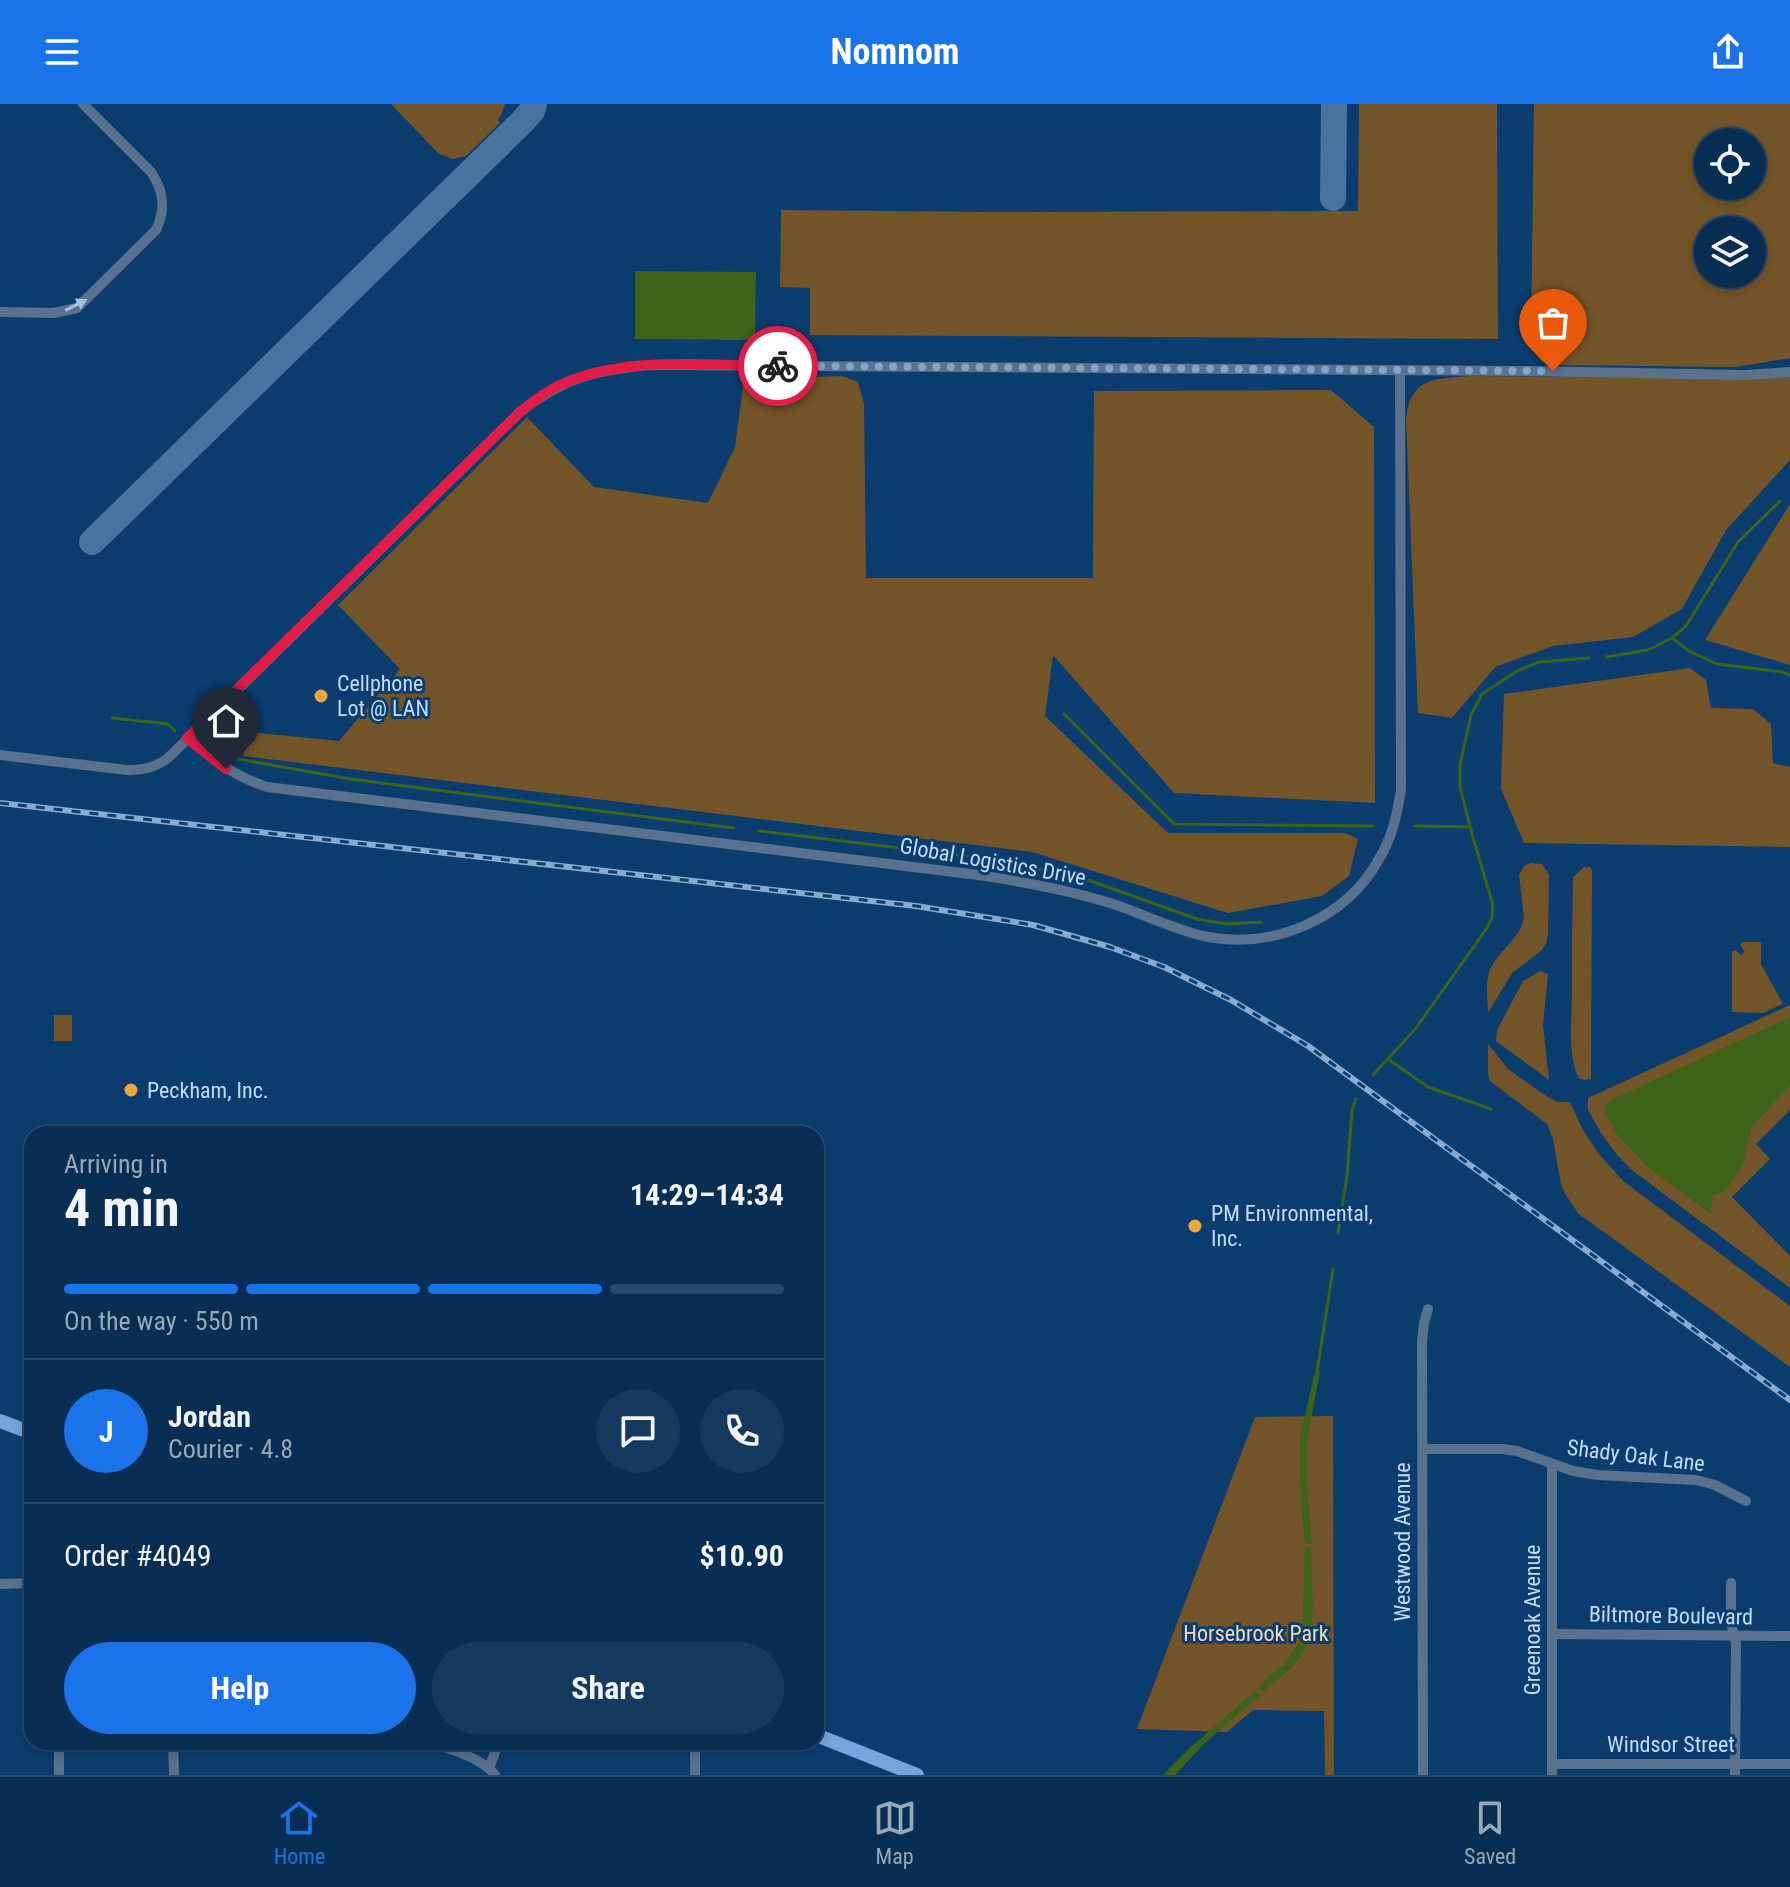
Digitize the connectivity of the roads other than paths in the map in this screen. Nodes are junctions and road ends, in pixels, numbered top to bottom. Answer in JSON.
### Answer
{"nodes":[{"id":1,"x":83,"y":104,"type":"edge"},
{"id":2,"x":0,"y":312,"type":"edge"},
{"id":3,"x":1400,"y":371,"type":"junction"},
{"id":4,"x":1790,"y":372,"type":"edge"},
{"id":5,"x":187,"y":738,"type":"junction"},
{"id":6,"x":0,"y":755,"type":"edge"},
{"id":7,"x":1428,"y":1309,"type":"dead end"},
{"id":8,"x":0,"y":1421,"type":"edge"},
{"id":9,"x":24,"y":1430,"type":"edge"},
{"id":10,"x":1423,"y":1449,"type":"junction"},
{"id":11,"x":1552,"y":1465,"type":"junction"},
{"id":12,"x":1746,"y":1501,"type":"dead end"},
{"id":13,"x":24,"y":1583,"type":"edge"},
{"id":14,"x":1731,"y":1583,"type":"dead end"},
{"id":15,"x":0,"y":1584,"type":"edge"},
{"id":16,"x":1552,"y":1634,"type":"junction"},
{"id":17,"x":1734,"y":1635,"type":"junction"},
{"id":18,"x":1790,"y":1636,"type":"edge"},
{"id":19,"x":824,"y":1738,"type":"edge"},
{"id":20,"x":59,"y":1750,"type":"edge"},
{"id":21,"x":173,"y":1750,"type":"edge"},
{"id":22,"x":448,"y":1750,"type":"edge"},
{"id":23,"x":497,"y":1750,"type":"edge"},
{"id":24,"x":695,"y":1750,"type":"edge"},
{"id":25,"x":1790,"y":1764,"type":"edge"},
{"id":26,"x":1552,"y":1770,"type":"edge"},
{"id":27,"x":1735,"y":1770,"type":"edge"},
{"id":28,"x":492,"y":1771,"type":"edge"},
{"id":29,"x":59,"y":1775,"type":"edge"},
{"id":30,"x":174,"y":1775,"type":"edge"},
{"id":31,"x":695,"y":1775,"type":"edge"},
{"id":32,"x":917,"y":1775,"type":"edge"},
{"id":33,"x":1423,"y":1775,"type":"edge"}],
"edges":[{"from":2,"to":1,"type":"street","one_way":true},
{"from":3,"to":4,"type":"street"},
{"from":3,"to":5,"type":"street"},
{"from":3,"to":5,"type":"street","name":"Global Logistics Drive"},
{"from":5,"to":6,"type":"street"},
{"from":7,"to":10,"type":"street","name":"Westwood Avenue"},
{"from":8,"to":9,"type":"main road"},
{"from":10,"to":11,"type":"street","name":"Shady Oak Lane"},
{"from":10,"to":33,"type":"street","name":"Westwood Avenue"},
{"from":11,"to":12,"type":"street","name":"Shady Oak Lane"},
{"from":11,"to":16,"type":"street","name":"Greenoak Avenue"},
{"from":13,"to":15,"type":"street"},
{"from":14,"to":17,"type":"street"},
{"from":16,"to":17,"type":"street","name":"Biltmore Boulevard"},
{"from":16,"to":26,"type":"street","name":"Greenoak Avenue"},
{"from":17,"to":18,"type":"street","name":"Biltmore Boulevard"},
{"from":17,"to":27,"type":"street"},
{"from":19,"to":32,"type":"main road"},
{"from":20,"to":29,"type":"street"},
{"from":21,"to":30,"type":"street"},
{"from":22,"to":28,"type":"street"},
{"from":23,"to":28,"type":"street"},
{"from":24,"to":31,"type":"street"},
{"from":25,"to":27,"type":"street","name":"Windsor Street"},
{"from":26,"to":27,"type":"street","name":"Windsor Street"}]}
